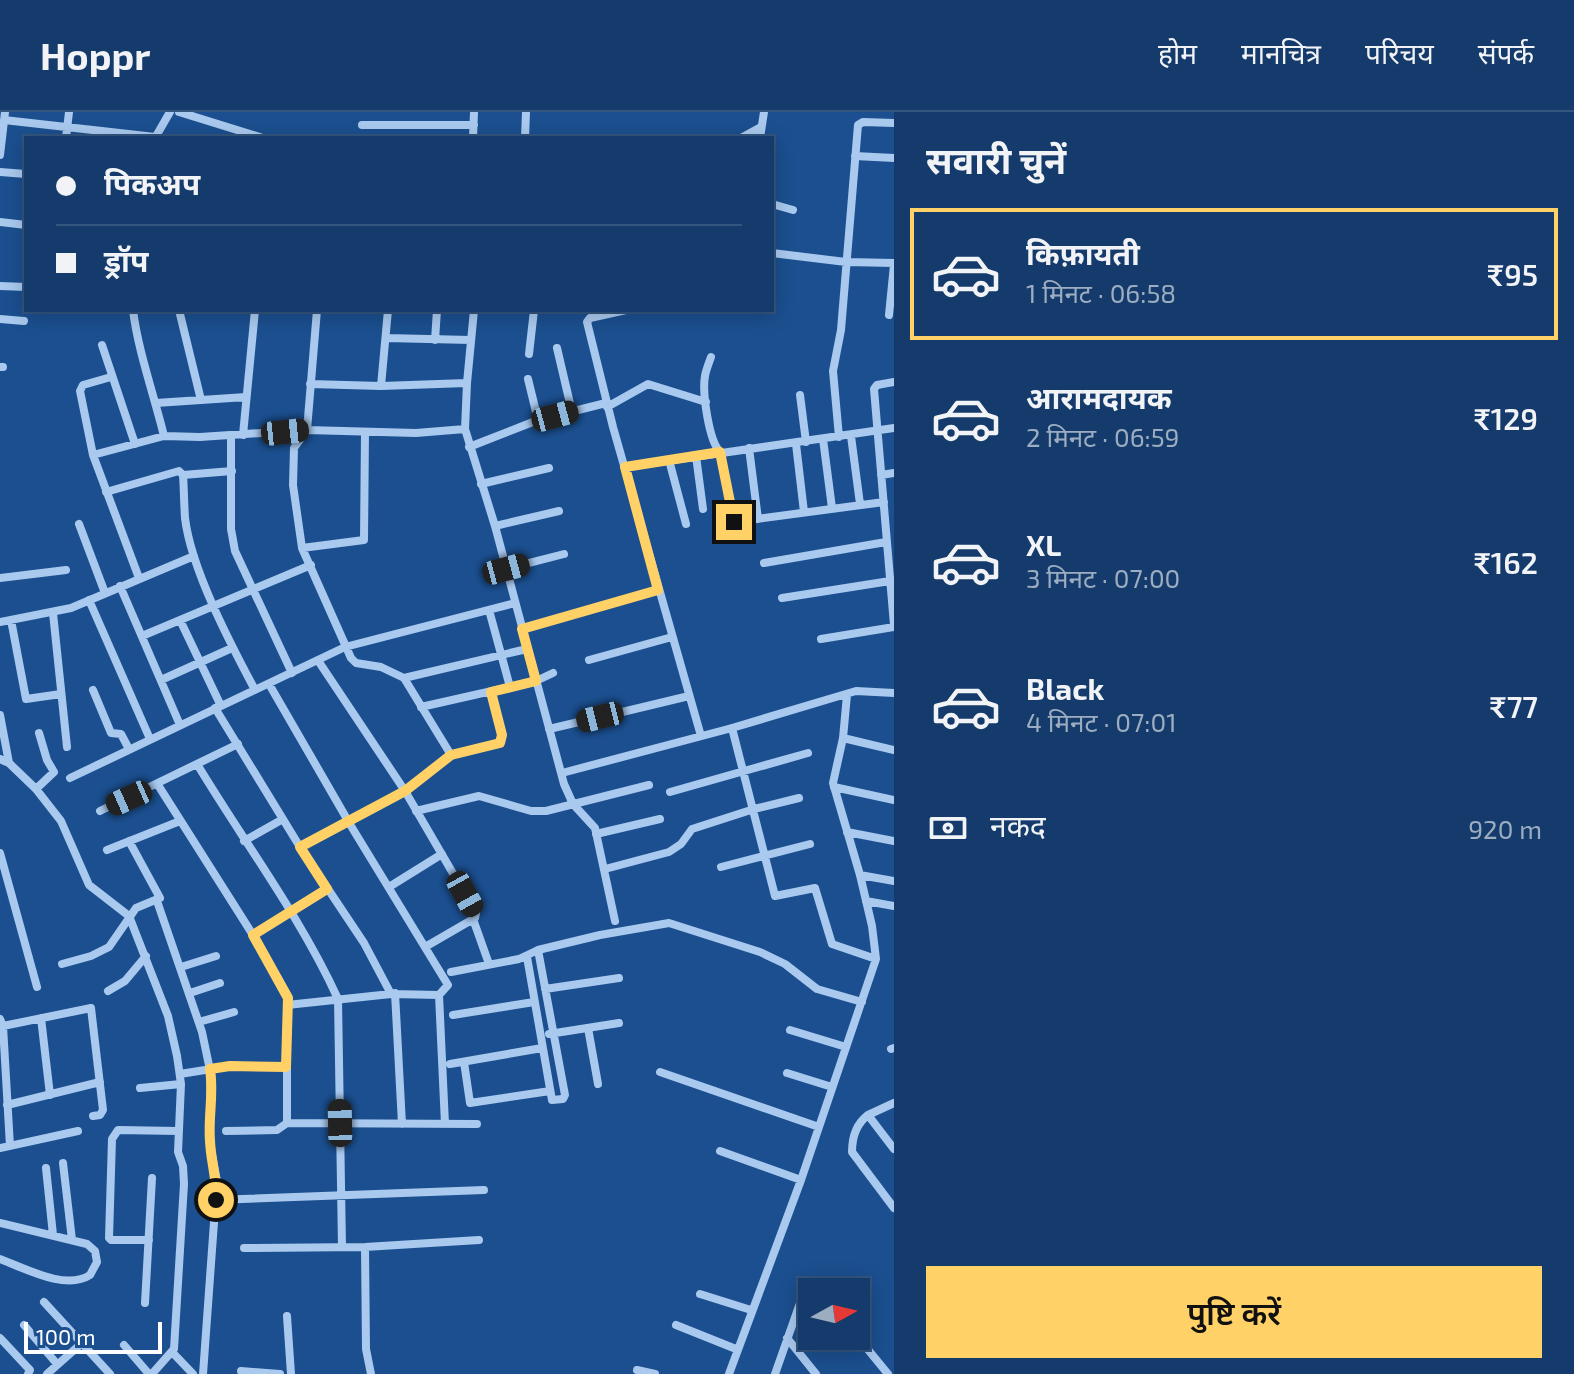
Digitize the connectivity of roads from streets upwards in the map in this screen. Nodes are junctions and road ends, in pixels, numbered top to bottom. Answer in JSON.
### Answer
{"nodes":[{"id":1,"x":69,"y":112,"type":"edge"},
{"id":2,"x":170,"y":112,"type":"edge"},
{"id":3,"x":179,"y":112,"type":"edge"},
{"id":4,"x":474,"y":112,"type":"edge"},
{"id":5,"x":526,"y":112,"type":"edge"},
{"id":6,"x":764,"y":112,"type":"edge"},
{"id":7,"x":5,"y":116,"type":"edge"},
{"id":8,"x":894,"y":123,"type":"edge"},
{"id":9,"x":362,"y":125,"type":"dead end"},
{"id":10,"x":474,"y":125,"type":"junction"},
{"id":11,"x":67,"y":127,"type":"junction"},
{"id":12,"x":761,"y":127,"type":"junction"},
{"id":13,"x":66,"y":136,"type":"edge"},
{"id":14,"x":139,"y":136,"type":"edge"},
{"id":15,"x":156,"y":136,"type":"edge"},
{"id":16,"x":257,"y":136,"type":"edge"},
{"id":17,"x":473,"y":136,"type":"edge"},
{"id":18,"x":525,"y":136,"type":"edge"},
{"id":19,"x":745,"y":136,"type":"edge"},
{"id":20,"x":760,"y":136,"type":"edge"},
{"id":21,"x":0,"y":149,"type":"edge"},
{"id":22,"x":0,"y":155,"type":"edge"},
{"id":23,"x":855,"y":156,"type":"junction"},
{"id":24,"x":894,"y":158,"type":"edge"},
{"id":25,"x":0,"y":172,"type":"edge"},
{"id":26,"x":24,"y":174,"type":"edge"},
{"id":27,"x":774,"y":205,"type":"edge"},
{"id":28,"x":793,"y":210,"type":"dead end"},
{"id":29,"x":0,"y":222,"type":"edge"},
{"id":30,"x":24,"y":225,"type":"edge"},
{"id":31,"x":774,"y":253,"type":"edge"},
{"id":32,"x":846,"y":262,"type":"junction"},
{"id":33,"x":894,"y":264,"type":"edge"},
{"id":34,"x":0,"y":286,"type":"edge"},
{"id":35,"x":24,"y":287,"type":"edge"},
{"id":36,"x":133,"y":312,"type":"edge"},
{"id":37,"x":179,"y":312,"type":"edge"},
{"id":38,"x":255,"y":312,"type":"edge"},
{"id":39,"x":317,"y":312,"type":"edge"},
{"id":40,"x":388,"y":312,"type":"edge"},
{"id":41,"x":437,"y":312,"type":"edge"},
{"id":42,"x":474,"y":312,"type":"edge"},
{"id":43,"x":534,"y":312,"type":"edge"},
{"id":44,"x":587,"y":314,"type":"edge"},
{"id":45,"x":889,"y":315,"type":"dead end"},
{"id":46,"x":0,"y":319,"type":"edge"},
{"id":47,"x":24,"y":321,"type":"dead end"},
{"id":48,"x":386,"y":338,"type":"junction"},
{"id":49,"x":435,"y":340,"type":"junction"},
{"id":50,"x":471,"y":340,"type":"junction"},
{"id":51,"x":102,"y":345,"type":"dead end"},
{"id":52,"x":557,"y":348,"type":"dead end"},
{"id":53,"x":529,"y":354,"type":"dead end"},
{"id":54,"x":711,"y":357,"type":"dead end"},
{"id":55,"x":111,"y":377,"type":"junction"},
{"id":56,"x":528,"y":379,"type":"dead end"},
{"id":57,"x":894,"y":382,"type":"edge"},
{"id":58,"x":467,"y":383,"type":"junction"},
{"id":59,"x":310,"y":384,"type":"junction"},
{"id":60,"x":381,"y":386,"type":"junction"},
{"id":61,"x":800,"y":395,"type":"dead end"},
{"id":62,"x":246,"y":397,"type":"junction"},
{"id":63,"x":201,"y":400,"type":"junction"},
{"id":64,"x":706,"y":402,"type":"junction"},
{"id":65,"x":156,"y":403,"type":"junction"},
{"id":66,"x":607,"y":405,"type":"junction"},
{"id":67,"x":572,"y":412,"type":"junction"},
{"id":68,"x":538,"y":420,"type":"junction"},
{"id":69,"x":894,"y":428,"type":"edge"},
{"id":70,"x":465,"y":429,"type":"junction"},
{"id":71,"x":307,"y":430,"type":"junction"},
{"id":72,"x":879,"y":431,"type":"junction"},
{"id":73,"x":365,"y":432,"type":"junction"},
{"id":74,"x":243,"y":435,"type":"junction"},
{"id":75,"x":164,"y":436,"type":"junction"},
{"id":76,"x":231,"y":436,"type":"junction"},
{"id":77,"x":851,"y":436,"type":"junction"},
{"id":78,"x":839,"y":437,"type":"junction"},
{"id":79,"x":823,"y":439,"type":"junction"},
{"id":80,"x":801,"y":443,"type":"junction"},
{"id":81,"x":135,"y":444,"type":"junction"},
{"id":82,"x":469,"y":447,"type":"junction"},
{"id":83,"x":749,"y":448,"type":"junction"},
{"id":84,"x":720,"y":452,"type":"junction"},
{"id":85,"x":93,"y":455,"type":"junction"},
{"id":86,"x":696,"y":456,"type":"junction"},
{"id":87,"x":669,"y":460,"type":"junction"},
{"id":88,"x":625,"y":467,"type":"junction"},
{"id":89,"x":549,"y":468,"type":"dead end"},
{"id":90,"x":232,"y":471,"type":"junction"},
{"id":91,"x":894,"y":473,"type":"edge"},
{"id":92,"x":183,"y":475,"type":"junction"},
{"id":93,"x":881,"y":475,"type":"junction"},
{"id":94,"x":481,"y":484,"type":"junction"},
{"id":95,"x":106,"y":492,"type":"junction"},
{"id":96,"x":860,"y":504,"type":"junction"},
{"id":97,"x":884,"y":507,"type":"junction"},
{"id":98,"x":832,"y":508,"type":"junction"},
{"id":99,"x":703,"y":509,"type":"dead end"},
{"id":100,"x":894,"y":510,"type":"edge"},
{"id":101,"x":559,"y":511,"type":"dead end"},
{"id":102,"x":804,"y":512,"type":"junction"},
{"id":103,"x":758,"y":519,"type":"junction"},
{"id":104,"x":79,"y":524,"type":"dead end"},
{"id":105,"x":686,"y":524,"type":"dead end"},
{"id":106,"x":495,"y":526,"type":"junction"},
{"id":107,"x":886,"y":542,"type":"junction"},
{"id":108,"x":302,"y":548,"type":"junction"},
{"id":109,"x":564,"y":554,"type":"dead end"},
{"id":110,"x":194,"y":556,"type":"junction"},
{"id":111,"x":764,"y":563,"type":"dead end"},
{"id":112,"x":311,"y":565,"type":"junction"},
{"id":113,"x":506,"y":569,"type":"junction"},
{"id":114,"x":66,"y":570,"type":"dead end"},
{"id":115,"x":0,"y":578,"type":"edge"},
{"id":116,"x":139,"y":578,"type":"junction"},
{"id":117,"x":890,"y":581,"type":"junction"},
{"id":118,"x":120,"y":586,"type":"junction"},
{"id":119,"x":658,"y":590,"type":"junction"},
{"id":120,"x":253,"y":591,"type":"junction"},
{"id":121,"x":105,"y":593,"type":"junction"},
{"id":122,"x":782,"y":598,"type":"dead end"},
{"id":123,"x":89,"y":600,"type":"junction"},
{"id":124,"x":515,"y":603,"type":"junction"},
{"id":125,"x":215,"y":606,"type":"junction"},
{"id":126,"x":489,"y":610,"type":"junction"},
{"id":127,"x":53,"y":613,"type":"junction"},
{"id":128,"x":11,"y":620,"type":"junction"},
{"id":129,"x":180,"y":620,"type":"junction"},
{"id":130,"x":0,"y":622,"type":"edge"},
{"id":131,"x":894,"y":626,"type":"edge"},
{"id":132,"x":522,"y":629,"type":"junction"},
{"id":133,"x":142,"y":636,"type":"junction"},
{"id":134,"x":672,"y":637,"type":"junction"},
{"id":135,"x":821,"y":639,"type":"dead end"},
{"id":136,"x":345,"y":647,"type":"junction"},
{"id":137,"x":232,"y":648,"type":"junction"},
{"id":138,"x":527,"y":649,"type":"junction"},
{"id":139,"x":501,"y":655,"type":"junction"},
{"id":140,"x":589,"y":660,"type":"dead end"},
{"id":141,"x":319,"y":662,"type":"junction"},
{"id":142,"x":199,"y":663,"type":"junction"},
{"id":143,"x":292,"y":673,"type":"junction"},
{"id":144,"x":553,"y":673,"type":"dead end"},
{"id":145,"x":404,"y":678,"type":"junction"},
{"id":146,"x":161,"y":680,"type":"junction"},
{"id":147,"x":536,"y":681,"type":"junction"},
{"id":148,"x":269,"y":684,"type":"junction"},
{"id":149,"x":510,"y":687,"type":"junction"},
{"id":150,"x":93,"y":690,"type":"dead end"},
{"id":151,"x":255,"y":690,"type":"junction"},
{"id":152,"x":491,"y":692,"type":"junction"},
{"id":153,"x":894,"y":693,"type":"edge"},
{"id":154,"x":61,"y":694,"type":"junction"},
{"id":155,"x":847,"y":695,"type":"junction"},
{"id":156,"x":689,"y":696,"type":"junction"},
{"id":157,"x":218,"y":707,"type":"junction"},
{"id":158,"x":421,"y":707,"type":"junction"},
{"id":159,"x":614,"y":714,"type":"dead end"},
{"id":160,"x":0,"y":715,"type":"edge"},
{"id":161,"x":600,"y":717,"type":"dead end"},
{"id":162,"x":180,"y":725,"type":"junction"},
{"id":163,"x":732,"y":728,"type":"junction"},
{"id":164,"x":549,"y":729,"type":"junction"},
{"id":165,"x":39,"y":733,"type":"dead end"},
{"id":166,"x":701,"y":736,"type":"junction"},
{"id":167,"x":843,"y":738,"type":"junction"},
{"id":168,"x":150,"y":739,"type":"junction"},
{"id":169,"x":238,"y":744,"type":"junction"},
{"id":170,"x":67,"y":747,"type":"dead end"},
{"id":171,"x":129,"y":749,"type":"junction"},
{"id":172,"x":894,"y":750,"type":"edge"},
{"id":173,"x":808,"y":753,"type":"dead end"},
{"id":174,"x":451,"y":755,"type":"junction"},
{"id":175,"x":4,"y":761,"type":"edge"},
{"id":176,"x":197,"y":764,"type":"junction"},
{"id":177,"x":742,"y":772,"type":"junction"},
{"id":178,"x":562,"y":773,"type":"junction"},
{"id":179,"x":70,"y":778,"type":"dead end"},
{"id":180,"x":158,"y":785,"type":"junction"},
{"id":181,"x":649,"y":785,"type":"dead end"},
{"id":182,"x":834,"y":787,"type":"junction"},
{"id":183,"x":405,"y":791,"type":"junction"},
{"id":184,"x":670,"y":792,"type":"dead end"},
{"id":185,"x":39,"y":793,"type":"junction"},
{"id":186,"x":799,"y":798,"type":"dead end"},
{"id":187,"x":894,"y":800,"type":"edge"},
{"id":188,"x":573,"y":804,"type":"junction"},
{"id":189,"x":754,"y":809,"type":"junction"},
{"id":190,"x":100,"y":811,"type":"dead end"},
{"id":191,"x":416,"y":811,"type":"junction"},
{"id":192,"x":283,"y":819,"type":"junction"},
{"id":193,"x":660,"y":819,"type":"dead end"},
{"id":194,"x":180,"y":821,"type":"junction"},
{"id":195,"x":348,"y":821,"type":"junction"},
{"id":196,"x":847,"y":832,"type":"junction"},
{"id":197,"x":596,"y":834,"type":"junction"},
{"id":198,"x":129,"y":841,"type":"junction"},
{"id":199,"x":244,"y":841,"type":"junction"},
{"id":200,"x":894,"y":841,"type":"edge"},
{"id":201,"x":810,"y":844,"type":"dead end"},
{"id":202,"x":300,"y":847,"type":"junction"},
{"id":203,"x":107,"y":850,"type":"dead end"},
{"id":204,"x":0,"y":853,"type":"edge"},
{"id":205,"x":442,"y":854,"type":"junction"},
{"id":206,"x":765,"y":856,"type":"junction"},
{"id":207,"x":721,"y":867,"type":"dead end"},
{"id":208,"x":605,"y":869,"type":"junction"},
{"id":209,"x":860,"y":875,"type":"junction"},
{"id":210,"x":894,"y":881,"type":"edge"},
{"id":211,"x":389,"y":887,"type":"junction"},
{"id":212,"x":327,"y":889,"type":"junction"},
{"id":213,"x":157,"y":901,"type":"junction"},
{"id":214,"x":866,"y":901,"type":"junction"},
{"id":215,"x":894,"y":906,"type":"edge"},
{"id":216,"x":290,"y":912,"type":"junction"},
{"id":217,"x":129,"y":916,"type":"junction"},
{"id":218,"x":473,"y":919,"type":"junction"},
{"id":219,"x":615,"y":921,"type":"dead end"},
{"id":220,"x":253,"y":935,"type":"junction"},
{"id":221,"x":425,"y":947,"type":"junction"},
{"id":222,"x":538,"y":950,"type":"junction"},
{"id":223,"x":146,"y":956,"type":"junction"},
{"id":224,"x":216,"y":956,"type":"dead end"},
{"id":225,"x":527,"y":957,"type":"junction"},
{"id":226,"x":876,"y":959,"type":"junction"},
{"id":227,"x":62,"y":964,"type":"dead end"},
{"id":228,"x":489,"y":964,"type":"junction"},
{"id":229,"x":181,"y":967,"type":"junction"},
{"id":230,"x":451,"y":972,"type":"dead end"},
{"id":231,"x":619,"y":978,"type":"dead end"},
{"id":232,"x":220,"y":983,"type":"dead end"},
{"id":233,"x":37,"y":987,"type":"dead end"},
{"id":234,"x":545,"y":989,"type":"junction"},
{"id":235,"x":108,"y":991,"type":"dead end"},
{"id":236,"x":190,"y":993,"type":"junction"},
{"id":237,"x":393,"y":994,"type":"junction"},
{"id":238,"x":439,"y":995,"type":"junction"},
{"id":239,"x":338,"y":999,"type":"junction"},
{"id":240,"x":534,"y":1002,"type":"junction"},
{"id":241,"x":862,"y":1002,"type":"junction"},
{"id":242,"x":287,"y":1005,"type":"junction"},
{"id":243,"x":234,"y":1012,"type":"dead end"},
{"id":244,"x":453,"y":1015,"type":"dead end"},
{"id":245,"x":41,"y":1018,"type":"junction"},
{"id":246,"x":1,"y":1022,"type":"edge"},
{"id":247,"x":199,"y":1022,"type":"junction"},
{"id":248,"x":619,"y":1023,"type":"dead end"},
{"id":249,"x":588,"y":1028,"type":"junction"},
{"id":250,"x":790,"y":1030,"type":"dead end"},
{"id":251,"x":554,"y":1034,"type":"junction"},
{"id":252,"x":540,"y":1036,"type":"junction"},
{"id":253,"x":846,"y":1047,"type":"junction"},
{"id":254,"x":542,"y":1048,"type":"junction"},
{"id":255,"x":464,"y":1062,"type":"junction"},
{"id":256,"x":450,"y":1064,"type":"dead end"},
{"id":257,"x":286,"y":1067,"type":"junction"},
{"id":258,"x":210,"y":1069,"type":"junction"},
{"id":259,"x":660,"y":1072,"type":"dead end"},
{"id":260,"x":787,"y":1073,"type":"dead end"},
{"id":261,"x":180,"y":1074,"type":"junction"},
{"id":262,"x":100,"y":1082,"type":"junction"},
{"id":263,"x":181,"y":1084,"type":"junction"},
{"id":264,"x":598,"y":1084,"type":"dead end"},
{"id":265,"x":832,"y":1087,"type":"junction"},
{"id":266,"x":140,"y":1088,"type":"dead end"},
{"id":267,"x":550,"y":1091,"type":"junction"},
{"id":268,"x":50,"y":1095,"type":"junction"},
{"id":269,"x":894,"y":1103,"type":"edge"},
{"id":270,"x":7,"y":1105,"type":"junction"},
{"id":271,"x":868,"y":1115,"type":"junction"},
{"id":272,"x":93,"y":1116,"type":"dead end"},
{"id":273,"x":287,"y":1123,"type":"junction"},
{"id":274,"x":340,"y":1123,"type":"junction"},
{"id":275,"x":402,"y":1124,"type":"junction"},
{"id":276,"x":445,"y":1124,"type":"junction"},
{"id":277,"x":477,"y":1124,"type":"dead end"},
{"id":278,"x":819,"y":1127,"type":"junction"},
{"id":279,"x":78,"y":1131,"type":"dead end"},
{"id":280,"x":178,"y":1131,"type":"junction"},
{"id":281,"x":226,"y":1131,"type":"dead end"},
{"id":282,"x":10,"y":1146,"type":"junction"},
{"id":283,"x":0,"y":1148,"type":"edge"},
{"id":284,"x":894,"y":1149,"type":"edge"},
{"id":285,"x":720,"y":1151,"type":"dead end"},
{"id":286,"x":63,"y":1163,"type":"dead end"},
{"id":287,"x":46,"y":1168,"type":"dead end"},
{"id":288,"x":152,"y":1178,"type":"dead end"},
{"id":289,"x":801,"y":1180,"type":"junction"},
{"id":290,"x":484,"y":1190,"type":"dead end"},
{"id":291,"x":341,"y":1194,"type":"junction"},
{"id":292,"x":216,"y":1200,"type":"junction"},
{"id":293,"x":894,"y":1208,"type":"edge"},
{"id":294,"x":0,"y":1223,"type":"edge"},
{"id":295,"x":53,"y":1235,"type":"junction"},
{"id":296,"x":72,"y":1240,"type":"junction"},
{"id":297,"x":149,"y":1240,"type":"junction"},
{"id":298,"x":479,"y":1240,"type":"dead end"},
{"id":299,"x":342,"y":1247,"type":"junction"},
{"id":300,"x":365,"y":1247,"type":"junction"},
{"id":301,"x":244,"y":1248,"type":"dead end"},
{"id":302,"x":0,"y":1259,"type":"edge"},
{"id":303,"x":700,"y":1294,"type":"dead end"},
{"id":304,"x":44,"y":1302,"type":"dead end"},
{"id":305,"x":145,"y":1303,"type":"dead end"},
{"id":306,"x":798,"y":1308,"type":"edge"},
{"id":307,"x":751,"y":1310,"type":"junction"},
{"id":308,"x":287,"y":1316,"type":"dead end"},
{"id":309,"x":24,"y":1325,"type":"dead end"},
{"id":310,"x":676,"y":1325,"type":"dead end"},
{"id":311,"x":0,"y":1338,"type":"edge"},
{"id":312,"x":787,"y":1338,"type":"junction"},
{"id":313,"x":82,"y":1343,"type":"junction"},
{"id":314,"x":124,"y":1345,"type":"dead end"},
{"id":315,"x":736,"y":1349,"type":"junction"},
{"id":316,"x":868,"y":1350,"type":"edge"},
{"id":317,"x":172,"y":1352,"type":"junction"},
{"id":318,"x":894,"y":1361,"type":"edge"},
{"id":319,"x":57,"y":1364,"type":"junction"},
{"id":320,"x":637,"y":1370,"type":"dead end"},
{"id":321,"x":241,"y":1371,"type":"dead end"},
{"id":322,"x":886,"y":1372,"type":"edge"},
{"id":323,"x":28,"y":1374,"type":"edge"},
{"id":324,"x":47,"y":1374,"type":"edge"},
{"id":325,"x":110,"y":1374,"type":"edge"},
{"id":326,"x":151,"y":1374,"type":"edge"},
{"id":327,"x":193,"y":1374,"type":"edge"},
{"id":328,"x":203,"y":1374,"type":"edge"},
{"id":329,"x":280,"y":1374,"type":"edge"},
{"id":330,"x":291,"y":1374,"type":"edge"},
{"id":331,"x":371,"y":1374,"type":"edge"},
{"id":332,"x":655,"y":1374,"type":"edge"},
{"id":333,"x":729,"y":1374,"type":"edge"},
{"id":334,"x":775,"y":1374,"type":"edge"},
{"id":335,"x":816,"y":1374,"type":"edge"}],
"edges":[{"from":1,"to":11,"type":"street"},
{"from":2,"to":15,"type":"street"},
{"from":3,"to":16,"type":"street"},
{"from":4,"to":10,"type":"street"},
{"from":5,"to":18,"type":"street"},
{"from":6,"to":12,"type":"street"},
{"from":7,"to":11,"type":"street"},
{"from":7,"to":21,"type":"street"},
{"from":8,"to":23,"type":"street"},
{"from":9,"to":10,"type":"street"},
{"from":10,"to":17,"type":"street"},
{"from":11,"to":13,"type":"street"},
{"from":11,"to":14,"type":"street"},
{"from":12,"to":19,"type":"street"},
{"from":12,"to":20,"type":"street"},
{"from":21,"to":22,"type":"street"},
{"from":23,"to":24,"type":"street"},
{"from":23,"to":32,"type":"street"},
{"from":25,"to":26,"type":"street"},
{"from":27,"to":28,"type":"street"},
{"from":29,"to":30,"type":"street"},
{"from":31,"to":32,"type":"street"},
{"from":32,"to":33,"type":"street"},
{"from":32,"to":78,"type":"street"},
{"from":33,"to":45,"type":"street"},
{"from":34,"to":35,"type":"street"},
{"from":36,"to":65,"type":"street"},
{"from":37,"to":63,"type":"street"},
{"from":38,"to":62,"type":"street"},
{"from":39,"to":59,"type":"street"},
{"from":40,"to":48,"type":"street"},
{"from":41,"to":49,"type":"street"},
{"from":42,"to":50,"type":"street"},
{"from":43,"to":53,"type":"street"},
{"from":44,"to":66,"type":"street"},
{"from":46,"to":47,"type":"street"},
{"from":48,"to":49,"type":"street"},
{"from":48,"to":60,"type":"street"},
{"from":49,"to":50,"type":"street"},
{"from":50,"to":58,"type":"street"},
{"from":51,"to":55,"type":"street"},
{"from":52,"to":67,"type":"street"},
{"from":54,"to":64,"type":"street"},
{"from":55,"to":81,"type":"street"},
{"from":55,"to":85,"type":"street"},
{"from":56,"to":68,"type":"street"},
{"from":57,"to":72,"type":"street"},
{"from":58,"to":60,"type":"street"},
{"from":58,"to":70,"type":"street"},
{"from":59,"to":60,"type":"street"},
{"from":59,"to":71,"type":"street"},
{"from":61,"to":80,"type":"street"},
{"from":62,"to":63,"type":"street"},
{"from":62,"to":74,"type":"street"},
{"from":63,"to":65,"type":"street"},
{"from":64,"to":66,"type":"street"},
{"from":64,"to":84,"type":"street"},
{"from":65,"to":75,"type":"street"},
{"from":66,"to":67,"type":"street"},
{"from":66,"to":88,"type":"street"},
{"from":67,"to":68,"type":"street"},
{"from":68,"to":82,"type":"street"},
{"from":69,"to":72,"type":"street"},
{"from":70,"to":73,"type":"street"},
{"from":70,"to":82,"type":"street"},
{"from":71,"to":73,"type":"street"},
{"from":71,"to":74,"type":"street"},
{"from":71,"to":108,"type":"street"},
{"from":72,"to":77,"type":"street"},
{"from":72,"to":93,"type":"street"},
{"from":73,"to":108,"type":"street"},
{"from":74,"to":76,"type":"street"},
{"from":75,"to":76,"type":"street"},
{"from":75,"to":81,"type":"street"},
{"from":76,"to":90,"type":"street"},
{"from":77,"to":78,"type":"street"},
{"from":77,"to":96,"type":"street"},
{"from":78,"to":79,"type":"street"},
{"from":79,"to":80,"type":"street"},
{"from":79,"to":98,"type":"street"},
{"from":80,"to":83,"type":"street"},
{"from":80,"to":102,"type":"street"},
{"from":81,"to":85,"type":"street"},
{"from":82,"to":94,"type":"street"},
{"from":83,"to":84,"type":"street"},
{"from":83,"to":103,"type":"street"},
{"from":84,"to":86,"type":"street"},
{"from":84,"to":103,"type":"street"},
{"from":85,"to":95,"type":"street"},
{"from":86,"to":87,"type":"street"},
{"from":86,"to":99,"type":"street"},
{"from":87,"to":88,"type":"street"},
{"from":87,"to":105,"type":"street"},
{"from":88,"to":119,"type":"street"},
{"from":89,"to":94,"type":"street"},
{"from":90,"to":92,"type":"street"},
{"from":90,"to":120,"type":"street"},
{"from":91,"to":93,"type":"street"},
{"from":92,"to":95,"type":"street"},
{"from":92,"to":110,"type":"street"},
{"from":93,"to":97,"type":"street"},
{"from":94,"to":106,"type":"street"},
{"from":95,"to":116,"type":"street"},
{"from":96,"to":97,"type":"street"},
{"from":96,"to":98,"type":"street"},
{"from":97,"to":100,"type":"street"},
{"from":97,"to":107,"type":"street"},
{"from":98,"to":102,"type":"street"},
{"from":101,"to":106,"type":"street"},
{"from":102,"to":103,"type":"street"},
{"from":104,"to":121,"type":"street"},
{"from":106,"to":113,"type":"street"},
{"from":107,"to":111,"type":"street"},
{"from":107,"to":117,"type":"street"},
{"from":108,"to":112,"type":"street"},
{"from":109,"to":113,"type":"street"},
{"from":110,"to":116,"type":"street"},
{"from":110,"to":125,"type":"street"},
{"from":112,"to":120,"type":"street"},
{"from":112,"to":136,"type":"street"},
{"from":113,"to":124,"type":"street"},
{"from":114,"to":115,"type":"street"},
{"from":116,"to":118,"type":"street"},
{"from":117,"to":122,"type":"street"},
{"from":117,"to":131,"type":"street"},
{"from":118,"to":121,"type":"street"},
{"from":118,"to":133,"type":"street"},
{"from":119,"to":132,"type":"street"},
{"from":119,"to":134,"type":"street"},
{"from":120,"to":125,"type":"street"},
{"from":120,"to":143,"type":"street"},
{"from":121,"to":123,"type":"street"},
{"from":123,"to":127,"type":"street"},
{"from":123,"to":168,"type":"street"},
{"from":124,"to":126,"type":"street"},
{"from":124,"to":132,"type":"street"},
{"from":125,"to":129,"type":"street"},
{"from":125,"to":137,"type":"street"},
{"from":126,"to":136,"type":"street"},
{"from":126,"to":139,"type":"street"},
{"from":127,"to":128,"type":"street"},
{"from":127,"to":154,"type":"street"},
{"from":128,"to":130,"type":"street"},
{"from":128,"to":154,"type":"street"},
{"from":129,"to":133,"type":"street"},
{"from":129,"to":142,"type":"street"},
{"from":131,"to":135,"type":"street"},
{"from":132,"to":138,"type":"street"},
{"from":133,"to":146,"type":"street"},
{"from":134,"to":140,"type":"street"},
{"from":134,"to":156,"type":"street"},
{"from":136,"to":141,"type":"street"},
{"from":136,"to":145,"type":"street"},
{"from":137,"to":142,"type":"street"},
{"from":137,"to":151,"type":"street"},
{"from":138,"to":139,"type":"street"},
{"from":138,"to":147,"type":"street"},
{"from":139,"to":145,"type":"street"},
{"from":139,"to":149,"type":"street"},
{"from":141,"to":143,"type":"street"},
{"from":141,"to":183,"type":"street"},
{"from":142,"to":146,"type":"street"},
{"from":142,"to":157,"type":"street"},
{"from":143,"to":148,"type":"street"},
{"from":144,"to":147,"type":"street"},
{"from":145,"to":158,"type":"street"},
{"from":146,"to":162,"type":"street"},
{"from":147,"to":149,"type":"street"},
{"from":147,"to":164,"type":"street"},
{"from":148,"to":151,"type":"street"},
{"from":148,"to":195,"type":"street"},
{"from":149,"to":152,"type":"street"},
{"from":150,"to":171,"type":"street"},
{"from":151,"to":157,"type":"street"},
{"from":152,"to":158,"type":"street"},
{"from":152,"to":174,"type":"street"},
{"from":153,"to":155,"type":"street"},
{"from":154,"to":170,"type":"street"},
{"from":155,"to":163,"type":"street"},
{"from":155,"to":167,"type":"street"},
{"from":156,"to":159,"type":"street"},
{"from":156,"to":166,"type":"street"},
{"from":157,"to":162,"type":"street"},
{"from":157,"to":169,"type":"street"},
{"from":158,"to":174,"type":"street"},
{"from":160,"to":175,"type":"street"},
{"from":161,"to":164,"type":"street"},
{"from":162,"to":168,"type":"street"},
{"from":163,"to":166,"type":"street"},
{"from":163,"to":177,"type":"street"},
{"from":164,"to":178,"type":"street"},
{"from":165,"to":185,"type":"street"},
{"from":166,"to":178,"type":"street"},
{"from":167,"to":172,"type":"street"},
{"from":167,"to":182,"type":"street"},
{"from":168,"to":171,"type":"street"},
{"from":169,"to":176,"type":"street"},
{"from":169,"to":192,"type":"street"},
{"from":171,"to":179,"type":"street"},
{"from":173,"to":177,"type":"street"},
{"from":174,"to":183,"type":"street"},
{"from":175,"to":185,"type":"street"},
{"from":176,"to":180,"type":"street"},
{"from":176,"to":199,"type":"street"},
{"from":177,"to":184,"type":"street"},
{"from":177,"to":189,"type":"street"},
{"from":178,"to":188,"type":"street"},
{"from":180,"to":190,"type":"street"},
{"from":180,"to":194,"type":"street"},
{"from":181,"to":188,"type":"street"},
{"from":182,"to":187,"type":"street"},
{"from":182,"to":196,"type":"street"},
{"from":183,"to":191,"type":"street"},
{"from":183,"to":195,"type":"street"},
{"from":185,"to":217,"type":"street"},
{"from":186,"to":189,"type":"street"},
{"from":188,"to":191,"type":"street"},
{"from":188,"to":197,"type":"street"},
{"from":189,"to":206,"type":"street"},
{"from":189,"to":208,"type":"street"},
{"from":191,"to":205,"type":"street"},
{"from":192,"to":199,"type":"street"},
{"from":192,"to":202,"type":"street"},
{"from":193,"to":197,"type":"street"},
{"from":194,"to":198,"type":"street"},
{"from":194,"to":220,"type":"street"},
{"from":195,"to":202,"type":"street"},
{"from":195,"to":211,"type":"street"},
{"from":196,"to":200,"type":"street"},
{"from":196,"to":209,"type":"street"},
{"from":197,"to":208,"type":"street"},
{"from":198,"to":203,"type":"street"},
{"from":198,"to":213,"type":"street"},
{"from":199,"to":216,"type":"street"},
{"from":201,"to":206,"type":"street"},
{"from":202,"to":212,"type":"street"},
{"from":204,"to":233,"type":"street"},
{"from":205,"to":211,"type":"street"},
{"from":205,"to":218,"type":"street"},
{"from":206,"to":207,"type":"street"},
{"from":206,"to":226,"type":"street"},
{"from":208,"to":219,"type":"street"},
{"from":209,"to":210,"type":"street"},
{"from":209,"to":214,"type":"street"},
{"from":211,"to":221,"type":"street"},
{"from":212,"to":216,"type":"street"},
{"from":212,"to":237,"type":"street"},
{"from":213,"to":217,"type":"street"},
{"from":213,"to":229,"type":"street"},
{"from":214,"to":215,"type":"street"},
{"from":214,"to":226,"type":"street"},
{"from":216,"to":220,"type":"street"},
{"from":216,"to":239,"type":"street"},
{"from":217,"to":223,"type":"street"},
{"from":217,"to":227,"type":"street"},
{"from":218,"to":221,"type":"street"},
{"from":218,"to":228,"type":"street"},
{"from":220,"to":242,"type":"street"},
{"from":221,"to":238,"type":"street"},
{"from":222,"to":225,"type":"street"},
{"from":222,"to":234,"type":"street"},
{"from":222,"to":241,"type":"street"},
{"from":223,"to":235,"type":"street"},
{"from":223,"to":261,"type":"street"},
{"from":224,"to":229,"type":"street"},
{"from":225,"to":228,"type":"street"},
{"from":225,"to":240,"type":"street"},
{"from":226,"to":241,"type":"street"},
{"from":228,"to":230,"type":"street"},
{"from":229,"to":236,"type":"street"},
{"from":231,"to":234,"type":"street"},
{"from":232,"to":236,"type":"street"},
{"from":234,"to":251,"type":"street"},
{"from":236,"to":247,"type":"street"},
{"from":237,"to":238,"type":"street"},
{"from":237,"to":239,"type":"street"},
{"from":237,"to":275,"type":"street"},
{"from":238,"to":276,"type":"street"},
{"from":239,"to":242,"type":"street"},
{"from":239,"to":274,"type":"street"},
{"from":240,"to":244,"type":"street"},
{"from":240,"to":252,"type":"street"},
{"from":241,"to":253,"type":"street"},
{"from":242,"to":257,"type":"street"},
{"from":243,"to":247,"type":"street"},
{"from":245,"to":246,"type":"street"},
{"from":245,"to":262,"type":"street"},
{"from":245,"to":268,"type":"street"},
{"from":246,"to":270,"type":"street"},
{"from":247,"to":258,"type":"street"},
{"from":248,"to":249,"type":"street"},
{"from":249,"to":251,"type":"street"},
{"from":249,"to":264,"type":"street"},
{"from":250,"to":253,"type":"street"},
{"from":251,"to":252,"type":"street"},
{"from":251,"to":267,"type":"street"},
{"from":252,"to":254,"type":"street"},
{"from":253,"to":265,"type":"street"},
{"from":254,"to":255,"type":"street"},
{"from":254,"to":267,"type":"street"},
{"from":255,"to":256,"type":"street"},
{"from":255,"to":267,"type":"street"},
{"from":257,"to":258,"type":"street"},
{"from":257,"to":273,"type":"street"},
{"from":258,"to":261,"type":"street"},
{"from":258,"to":292,"type":"street"},
{"from":259,"to":278,"type":"street"},
{"from":260,"to":265,"type":"street"},
{"from":261,"to":263,"type":"street"},
{"from":262,"to":268,"type":"street"},
{"from":262,"to":272,"type":"street"},
{"from":263,"to":266,"type":"street"},
{"from":263,"to":280,"type":"street"},
{"from":265,"to":278,"type":"street"},
{"from":268,"to":270,"type":"street"},
{"from":269,"to":271,"type":"street"},
{"from":270,"to":282,"type":"street"},
{"from":271,"to":284,"type":"street"},
{"from":271,"to":293,"type":"street"},
{"from":273,"to":274,"type":"street"},
{"from":273,"to":281,"type":"street"},
{"from":274,"to":275,"type":"street"},
{"from":274,"to":291,"type":"street"},
{"from":275,"to":276,"type":"street"},
{"from":276,"to":277,"type":"street"},
{"from":278,"to":289,"type":"street"},
{"from":279,"to":282,"type":"street"},
{"from":280,"to":297,"type":"street"},
{"from":280,"to":317,"type":"street"},
{"from":282,"to":283,"type":"street"},
{"from":285,"to":289,"type":"street"},
{"from":286,"to":296,"type":"street"},
{"from":287,"to":295,"type":"street"},
{"from":288,"to":297,"type":"street"},
{"from":289,"to":307,"type":"street"},
{"from":290,"to":291,"type":"street"},
{"from":291,"to":292,"type":"street"},
{"from":291,"to":299,"type":"street"},
{"from":292,"to":328,"type":"street"},
{"from":294,"to":295,"type":"street"},
{"from":295,"to":296,"type":"street"},
{"from":296,"to":302,"type":"street"},
{"from":297,"to":305,"type":"street"},
{"from":298,"to":300,"type":"street"},
{"from":299,"to":300,"type":"street"},
{"from":299,"to":301,"type":"street"},
{"from":300,"to":331,"type":"street"},
{"from":303,"to":307,"type":"street"},
{"from":304,"to":313,"type":"street"},
{"from":306,"to":312,"type":"street"},
{"from":307,"to":315,"type":"street"},
{"from":308,"to":330,"type":"street"},
{"from":309,"to":319,"type":"street"},
{"from":310,"to":315,"type":"street"},
{"from":311,"to":323,"type":"street"},
{"from":312,"to":334,"type":"street"},
{"from":312,"to":335,"type":"street"},
{"from":313,"to":319,"type":"street"},
{"from":313,"to":325,"type":"street"},
{"from":314,"to":326,"type":"street"},
{"from":315,"to":333,"type":"street"},
{"from":316,"to":322,"type":"street"},
{"from":317,"to":326,"type":"street"},
{"from":317,"to":327,"type":"street"},
{"from":318,"to":322,"type":"street"},
{"from":319,"to":324,"type":"street"},
{"from":320,"to":332,"type":"street"},
{"from":321,"to":329,"type":"street"}]}
